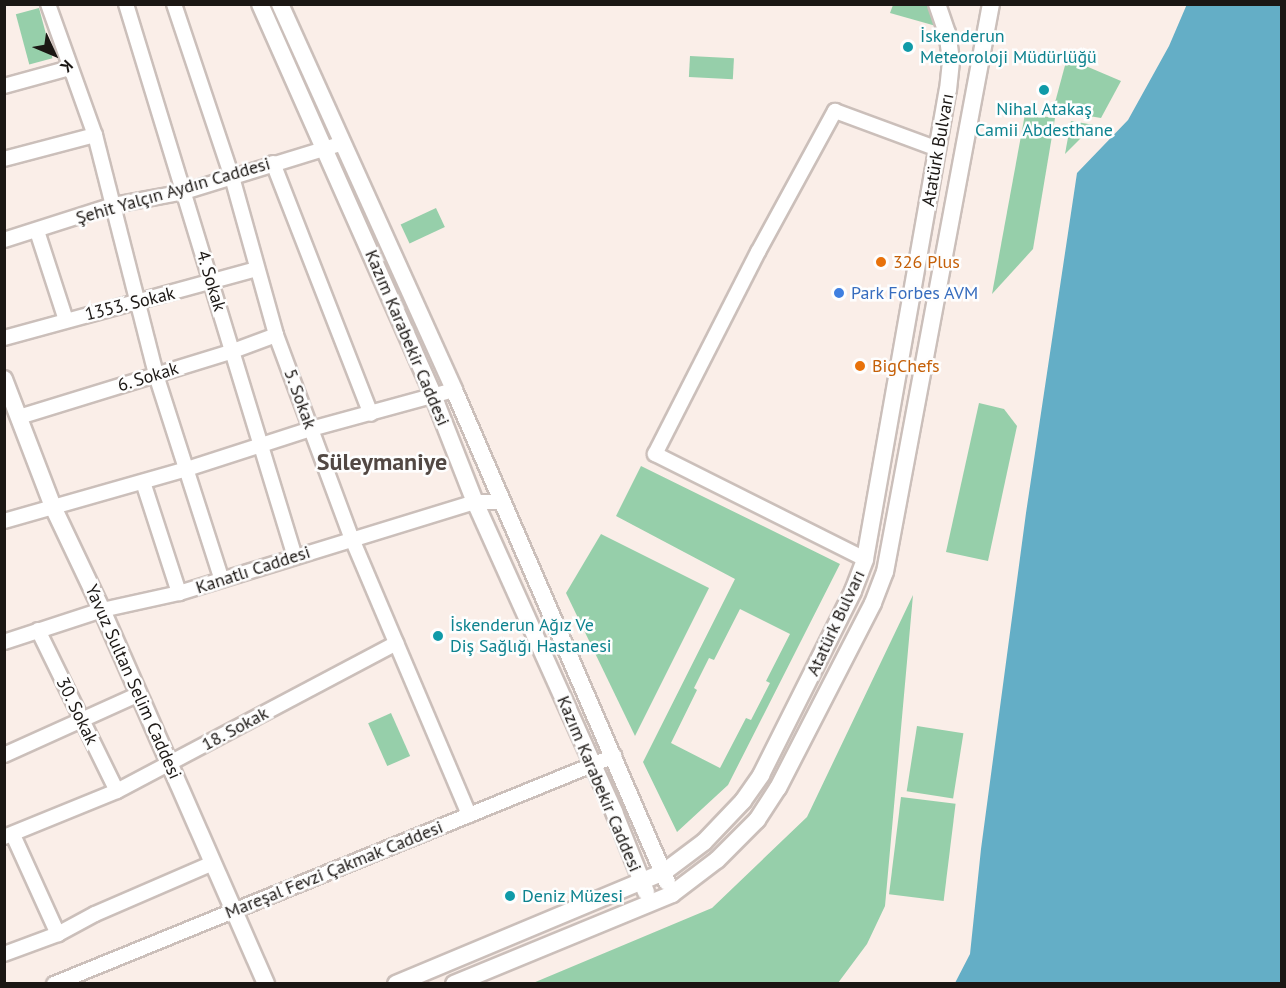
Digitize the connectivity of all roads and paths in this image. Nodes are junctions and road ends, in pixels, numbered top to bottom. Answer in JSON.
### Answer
{"nodes":[{"id":1,"x":48,"y":4,"type":"edge"},
{"id":2,"x":126,"y":4,"type":"edge"},
{"id":3,"x":174,"y":4,"type":"edge"},
{"id":4,"x":260,"y":4,"type":"edge"},
{"id":5,"x":280,"y":4,"type":"edge"},
{"id":6,"x":937,"y":4,"type":"edge"},
{"id":7,"x":991,"y":4,"type":"edge"},
{"id":8,"x":70,"y":68,"type":"junction"},
{"id":9,"x":4,"y":86,"type":"edge"},
{"id":10,"x":95,"y":135,"type":"junction"},
{"id":11,"x":343,"y":142,"type":"junction"},
{"id":12,"x":325,"y":148,"type":"junction"},
{"id":13,"x":938,"y":148,"type":"junction"},
{"id":14,"x":4,"y":159,"type":"edge"},
{"id":15,"x":273,"y":163,"type":"junction"},
{"id":16,"x":232,"y":177,"type":"junction"},
{"id":17,"x":184,"y":192,"type":"junction"},
{"id":18,"x":114,"y":205,"type":"junction"},
{"id":19,"x":37,"y":231,"type":"junction"},
{"id":20,"x":4,"y":240,"type":"edge"},
{"id":21,"x":255,"y":269,"type":"junction"},
{"id":22,"x":211,"y":282,"type":"junction"},
{"id":23,"x":139,"y":302,"type":"junction"},
{"id":24,"x":66,"y":320,"type":"junction"},
{"id":25,"x":276,"y":335,"type":"junction"},
{"id":26,"x":4,"y":338,"type":"edge"},
{"id":27,"x":233,"y":351,"type":"junction"},
{"id":28,"x":156,"y":375,"type":"junction"},
{"id":29,"x":4,"y":378,"type":"edge"},
{"id":30,"x":454,"y":390,"type":"junction"},
{"id":31,"x":433,"y":395,"type":"junction"},
{"id":32,"x":371,"y":414,"type":"junction"},
{"id":33,"x":20,"y":417,"type":"junction"},
{"id":34,"x":311,"y":429,"type":"junction"},
{"id":35,"x":261,"y":445,"type":"junction"},
{"id":36,"x":187,"y":469,"type":"junction"},
{"id":37,"x":143,"y":482,"type":"junction"},
{"id":38,"x":475,"y":502,"type":"junction"},
{"id":39,"x":501,"y":502,"type":"junction"},
{"id":40,"x":54,"y":509,"type":"junction"},
{"id":41,"x":4,"y":521,"type":"edge"},
{"id":42,"x":352,"y":539,"type":"junction"},
{"id":43,"x":295,"y":557,"type":"junction"},
{"id":44,"x":865,"y":559,"type":"junction"},
{"id":45,"x":222,"y":580,"type":"junction"},
{"id":46,"x":179,"y":593,"type":"junction"},
{"id":47,"x":102,"y":610,"type":"junction"},
{"id":48,"x":38,"y":630,"type":"junction"},
{"id":49,"x":4,"y":642,"type":"edge"},
{"id":50,"x":396,"y":643,"type":"junction"},
{"id":51,"x":139,"y":694,"type":"junction"},
{"id":52,"x":82,"y":719,"type":"junction"},
{"id":53,"x":4,"y":755,"type":"edge"},
{"id":54,"x":614,"y":756,"type":"junction"},
{"id":55,"x":169,"y":764,"type":"junction"},
{"id":56,"x":593,"y":764,"type":"junction"},
{"id":57,"x":117,"y":791,"type":"junction"},
{"id":58,"x":469,"y":815,"type":"junction"},
{"id":59,"x":9,"y":836,"type":"edge"},
{"id":60,"x":213,"y":863,"type":"junction"},
{"id":61,"x":664,"y":872,"type":"junction"},
{"id":62,"x":642,"y":883,"type":"junction"},
{"id":63,"x":672,"y":894,"type":"junction"},
{"id":64,"x":650,"y":904,"type":"junction"},
{"id":65,"x":235,"y":911,"type":"junction"},
{"id":66,"x":58,"y":934,"type":"junction"},
{"id":67,"x":4,"y":954,"type":"edge"},
{"id":68,"x":54,"y":984,"type":"edge"},
{"id":69,"x":266,"y":984,"type":"edge"},
{"id":70,"x":396,"y":984,"type":"edge"},
{"id":71,"x":454,"y":984,"type":"edge"}],
"edges":[{"from":1,"to":8,"type":"street"},
{"from":2,"to":17,"type":"street","name":"4. Sokak"},
{"from":3,"to":16,"type":"street","name":"5. Sokak"},
{"from":4,"to":12,"type":"street","name":"Kazım Karabekir Caddesi"},
{"from":5,"to":11,"type":"street","name":"Kazım Karabekir Caddesi"},
{"from":6,"to":13,"type":"street","name":"Atatürk Bulvarı"},
{"from":7,"to":63,"type":"street","name":"Atatürk Bulvarı"},
{"from":8,"to":9,"type":"street"},
{"from":8,"to":10,"type":"street"},
{"from":10,"to":14,"type":"street"},
{"from":10,"to":18,"type":"street"},
{"from":11,"to":12,"type":"street","name":"Şehit Yalçın Aydın Caddesi"},
{"from":11,"to":30,"type":"street","name":"Kazım Karabekir Caddesi"},
{"from":12,"to":15,"type":"street","name":"Şehit Yalçın Aydın Caddesi"},
{"from":12,"to":31,"type":"street","name":"Kazım Karabekir Caddesi"},
{"from":13,"to":44,"type":"street","name":"Atatürk Bulvarı"},
{"from":13,"to":44,"type":"street"},
{"from":15,"to":16,"type":"street","name":"Şehit Yalçın Aydın Caddesi"},
{"from":15,"to":32,"type":"street"},
{"from":16,"to":17,"type":"street","name":"Şehit Yalçın Aydın Caddesi"},
{"from":16,"to":21,"type":"street","name":"5. Sokak"},
{"from":17,"to":18,"type":"street","name":"Şehit Yalçın Aydın Caddesi"},
{"from":17,"to":22,"type":"street","name":"4. Sokak"},
{"from":18,"to":19,"type":"street","name":"Şehit Yalçın Aydın Caddesi"},
{"from":18,"to":23,"type":"street"},
{"from":19,"to":20,"type":"street","name":"Şehit Yalçın Aydın Caddesi"},
{"from":19,"to":24,"type":"street"},
{"from":21,"to":22,"type":"street","name":"1353. Sokak"},
{"from":21,"to":25,"type":"street","name":"5. Sokak"},
{"from":22,"to":23,"type":"street","name":"1353. Sokak"},
{"from":22,"to":27,"type":"street","name":"4. Sokak"},
{"from":23,"to":24,"type":"street","name":"1353. Sokak"},
{"from":23,"to":28,"type":"street"},
{"from":24,"to":26,"type":"street","name":"1353. Sokak"},
{"from":25,"to":27,"type":"street","name":"6. Sokak"},
{"from":25,"to":34,"type":"street","name":"5. Sokak"},
{"from":27,"to":28,"type":"street","name":"6. Sokak"},
{"from":27,"to":35,"type":"street","name":"4. Sokak"},
{"from":28,"to":33,"type":"street","name":"6. Sokak"},
{"from":28,"to":36,"type":"street"},
{"from":29,"to":33,"type":"street","name":"Yavuz Sultan Selim Caddesi"},
{"from":30,"to":31,"type":"street"},
{"from":30,"to":39,"type":"street","name":"Kazım Karabekir Caddesi"},
{"from":31,"to":32,"type":"street"},
{"from":31,"to":38,"type":"street","name":"Kazım Karabekir Caddesi"},
{"from":32,"to":34,"type":"street"},
{"from":33,"to":40,"type":"street","name":"Yavuz Sultan Selim Caddesi"},
{"from":34,"to":35,"type":"street"},
{"from":34,"to":42,"type":"street","name":"5. Sokak"},
{"from":35,"to":36,"type":"street"},
{"from":35,"to":43,"type":"street","name":"4. Sokak"},
{"from":36,"to":37,"type":"street"},
{"from":36,"to":45,"type":"street"},
{"from":37,"to":40,"type":"street"},
{"from":37,"to":46,"type":"street"},
{"from":38,"to":39,"type":"street","name":"Kanatlı Caddesi"},
{"from":38,"to":42,"type":"street","name":"Kanatlı Caddesi"},
{"from":38,"to":56,"type":"street","name":"Kazım Karabekir Caddesi"},
{"from":39,"to":54,"type":"street","name":"Kazım Karabekir Caddesi"},
{"from":40,"to":41,"type":"street"},
{"from":40,"to":47,"type":"street","name":"Yavuz Sultan Selim Caddesi"},
{"from":42,"to":43,"type":"street","name":"Kanatlı Caddesi"},
{"from":42,"to":50,"type":"street","name":"5. Sokak"},
{"from":43,"to":45,"type":"street","name":"Kanatlı Caddesi"},
{"from":44,"to":61,"type":"street","name":"Atatürk Bulvarı"},
{"from":45,"to":46,"type":"street","name":"Kanatlı Caddesi"},
{"from":46,"to":47,"type":"street","name":"Kanatlı Caddesi"},
{"from":47,"to":48,"type":"street","name":"Kanatlı Caddesi"},
{"from":47,"to":51,"type":"street","name":"Yavuz Sultan Selim Caddesi"},
{"from":48,"to":49,"type":"street","name":"Kanatlı Caddesi"},
{"from":48,"to":52,"type":"street","name":"30. Sokak"},
{"from":50,"to":55,"type":"street","name":"18. Sokak"},
{"from":50,"to":58,"type":"street","name":"5. Sokak"},
{"from":51,"to":52,"type":"street"},
{"from":51,"to":55,"type":"street","name":"Yavuz Sultan Selim Caddesi"},
{"from":52,"to":53,"type":"street"},
{"from":52,"to":57,"type":"street","name":"30. Sokak"},
{"from":54,"to":56,"type":"street","name":"Mareşal Fevzi Çakmak Caddesi"},
{"from":54,"to":61,"type":"street","name":"Kazım Karabekir Caddesi"},
{"from":55,"to":57,"type":"street","name":"18. Sokak"},
{"from":55,"to":60,"type":"street","name":"Yavuz Sultan Selim Caddesi"},
{"from":56,"to":58,"type":"street","name":"Mareşal Fevzi Çakmak Caddesi"},
{"from":56,"to":62,"type":"street","name":"Kazım Karabekir Caddesi"},
{"from":57,"to":59,"type":"street","name":"18. Sokak"},
{"from":58,"to":65,"type":"street","name":"Mareşal Fevzi Çakmak Caddesi"},
{"from":59,"to":66,"type":"street"},
{"from":60,"to":65,"type":"street","name":"Yavuz Sultan Selim Caddesi"},
{"from":60,"to":66,"type":"street"},
{"from":61,"to":62,"type":"street","name":"Atatürk Bulvarı"},
{"from":61,"to":63,"type":"street","name":"Kazım Karabekir Caddesi"},
{"from":62,"to":64,"type":"street","name":"Kazım Karabekir Caddesi"},
{"from":62,"to":70,"type":"street","name":"Atatürk Bulvarı"},
{"from":63,"to":64,"type":"street","name":"Atatürk Bulvarı"},
{"from":64,"to":71,"type":"street","name":"Atatürk Bulvarı"},
{"from":65,"to":68,"type":"street","name":"Mareşal Fevzi Çakmak Caddesi"},
{"from":65,"to":69,"type":"street","name":"Yavuz Sultan Selim Caddesi"},
{"from":66,"to":67,"type":"street"}]}
